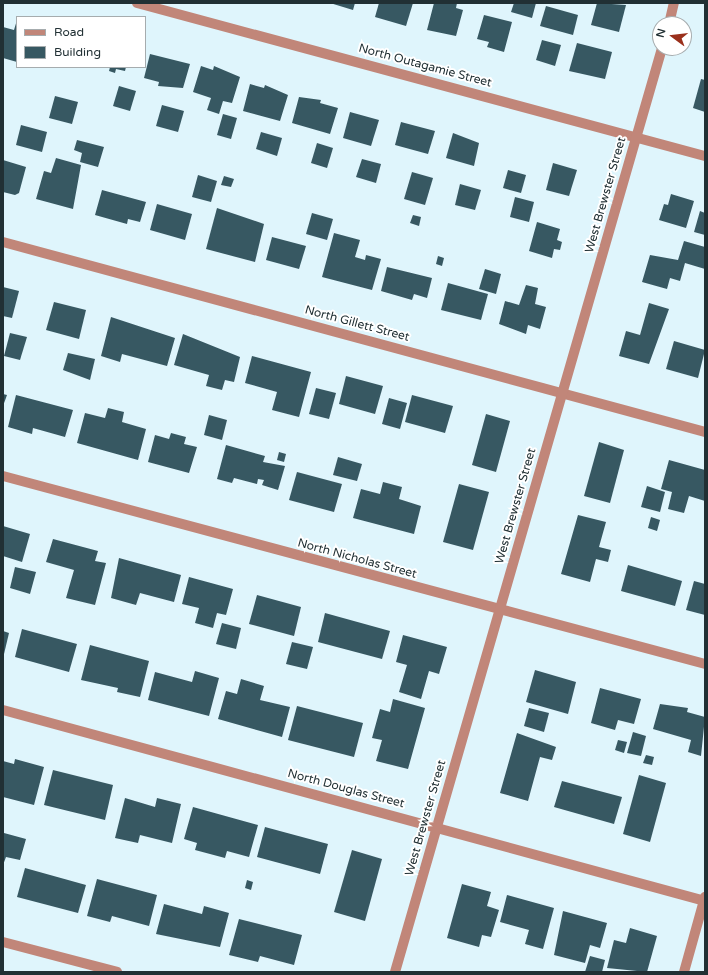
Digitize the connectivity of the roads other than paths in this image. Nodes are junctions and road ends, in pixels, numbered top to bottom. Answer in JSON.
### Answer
{"nodes":[{"id":1,"x":137,"y":3,"type":"edge"},
{"id":2,"x":674,"y":3,"type":"edge"},
{"id":3,"x":670,"y":16,"type":"edge"},
{"id":4,"x":660,"y":56,"type":"edge"},
{"id":5,"x":637,"y":137,"type":"junction"},
{"id":6,"x":705,"y":156,"type":"edge"},
{"id":7,"x":3,"y":242,"type":"edge"},
{"id":8,"x":561,"y":393,"type":"junction"},
{"id":9,"x":705,"y":432,"type":"edge"},
{"id":10,"x":3,"y":476,"type":"edge"},
{"id":11,"x":500,"y":611,"type":"junction"},
{"id":12,"x":705,"y":664,"type":"edge"},
{"id":13,"x":3,"y":710,"type":"edge"},
{"id":14,"x":436,"y":827,"type":"junction"},
{"id":15,"x":705,"y":900,"type":"edge"},
{"id":16,"x":3,"y":942,"type":"edge"},
{"id":17,"x":117,"y":972,"type":"edge"},
{"id":18,"x":395,"y":972,"type":"edge"},
{"id":19,"x":684,"y":972,"type":"edge"}],
"edges":[{"from":1,"to":5,"type":"street","name":"North Outagamie Street"},
{"from":2,"to":3,"type":"street"},
{"from":4,"to":5,"type":"street","name":"West Brewster Street"},
{"from":5,"to":6,"type":"street","name":"North Outagamie Street"},
{"from":5,"to":8,"type":"street","name":"West Brewster Street"},
{"from":7,"to":8,"type":"street","name":"North Gillett Street"},
{"from":8,"to":9,"type":"street","name":"North Gillett Street"},
{"from":8,"to":11,"type":"street","name":"West Brewster Street"},
{"from":10,"to":11,"type":"street","name":"North Nicholas Street"},
{"from":11,"to":12,"type":"street","name":"North Nicholas Street"},
{"from":11,"to":14,"type":"street","name":"West Brewster Street"},
{"from":13,"to":14,"type":"street","name":"North Douglas Street"},
{"from":14,"to":15,"type":"street","name":"North Douglas Street"},
{"from":14,"to":18,"type":"street","name":"West Brewster Street"},
{"from":15,"to":19,"type":"street"},
{"from":16,"to":17,"type":"street"}]}
